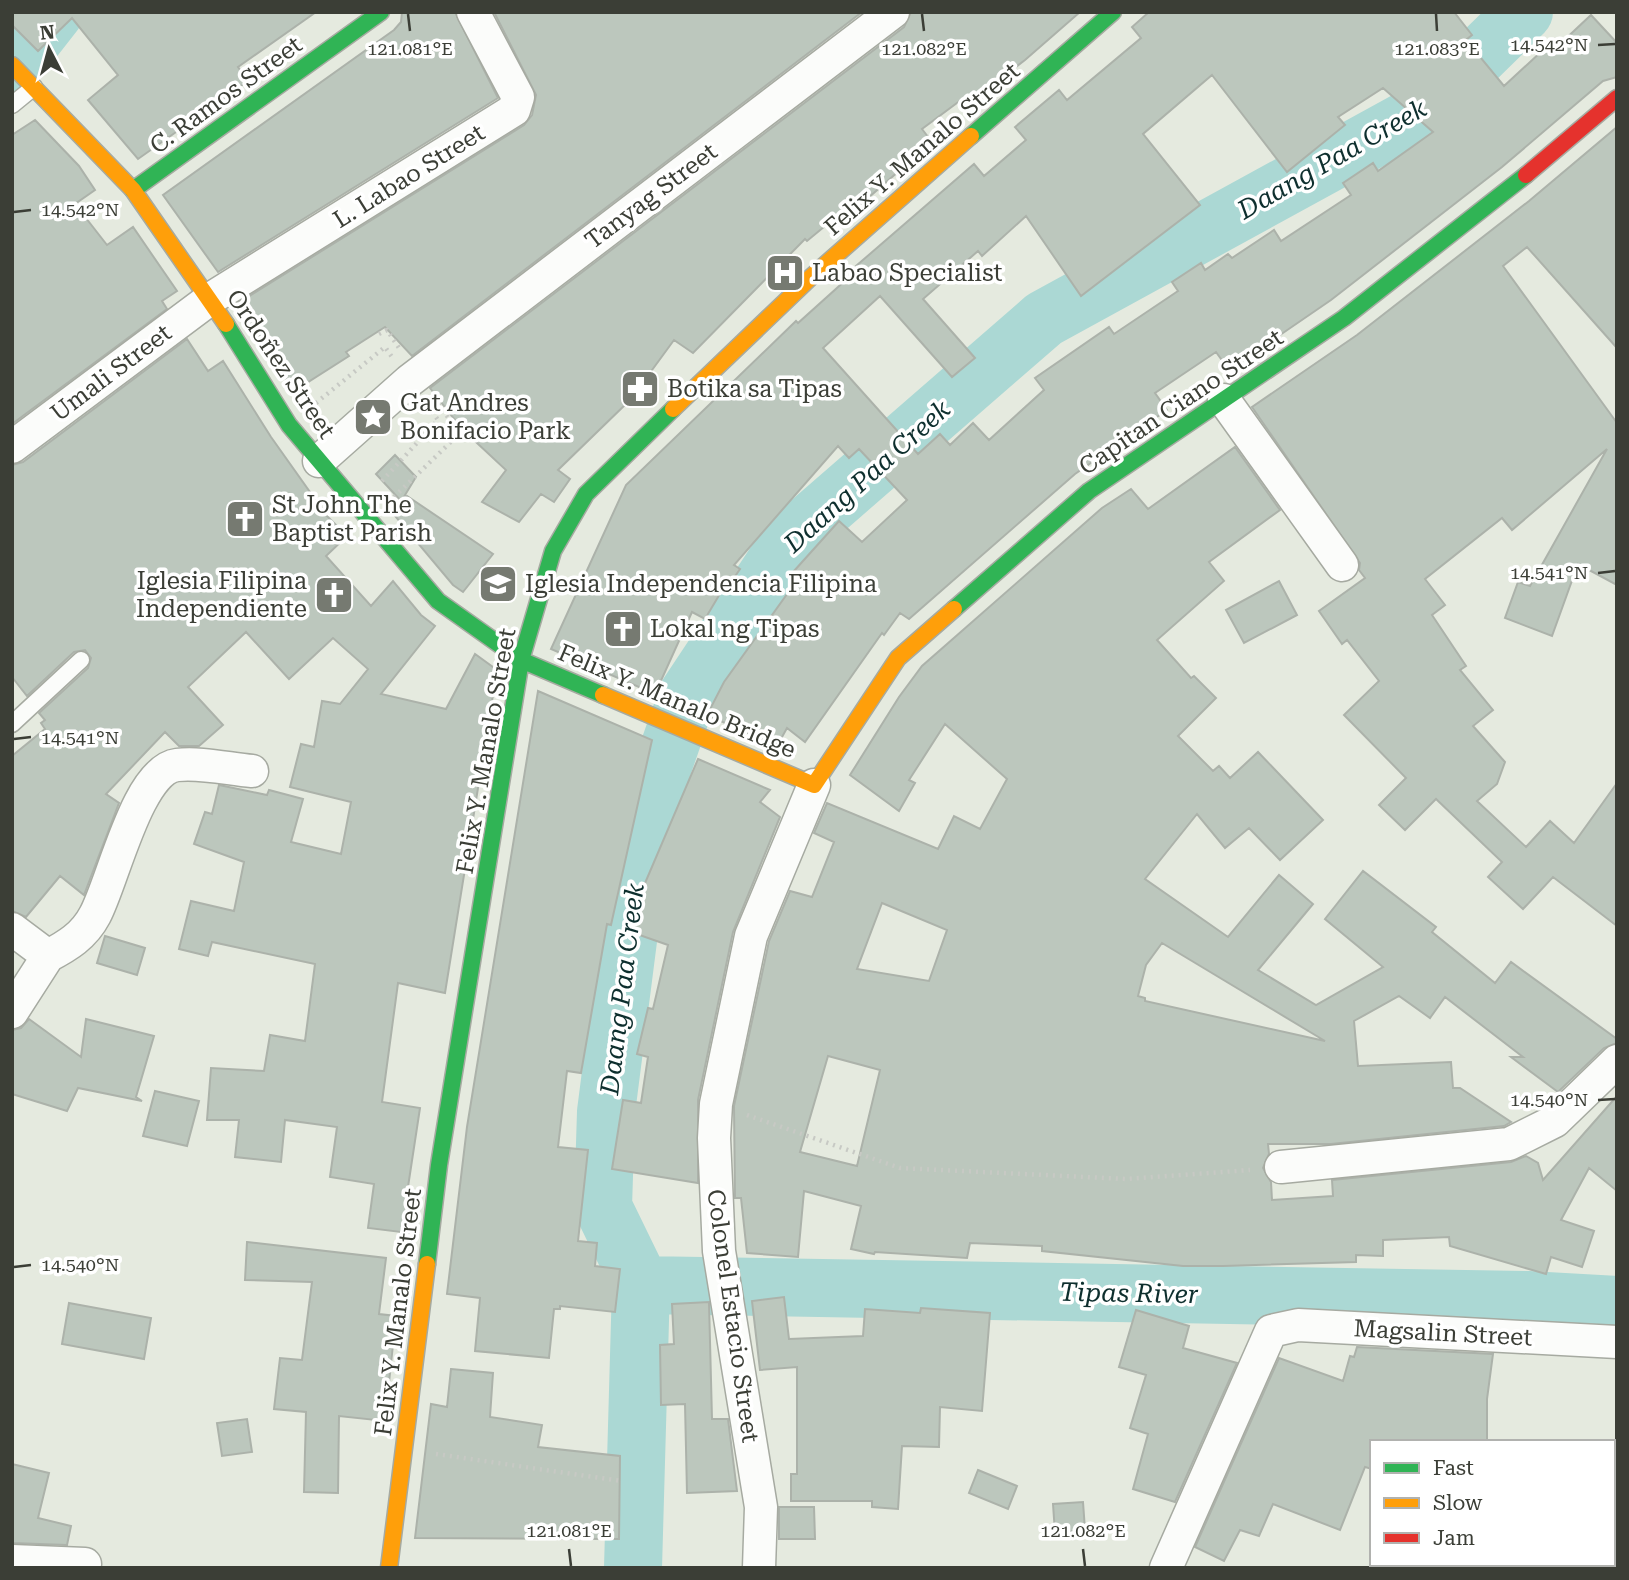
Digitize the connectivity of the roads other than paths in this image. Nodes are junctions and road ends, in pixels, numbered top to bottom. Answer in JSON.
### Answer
{"nodes":[{"id":1,"x":381,"y":12,"type":"edge"},
{"id":2,"x":473,"y":12,"type":"edge"},
{"id":3,"x":893,"y":12,"type":"edge"},
{"id":4,"x":1113,"y":12,"type":"edge"},
{"id":5,"x":17,"y":70,"type":"edge"},
{"id":6,"x":34,"y":87,"type":"junction"},
{"id":7,"x":1617,"y":98,"type":"edge"},
{"id":8,"x":12,"y":105,"type":"edge"},
{"id":9,"x":133,"y":190,"type":"junction"},
{"id":10,"x":210,"y":299,"type":"junction"},
{"id":11,"x":1224,"y":400,"type":"junction"},
{"id":12,"x":12,"y":447,"type":"edge"},
{"id":13,"x":319,"y":461,"type":"junction"},
{"id":14,"x":1342,"y":565,"type":"dead end"},
{"id":15,"x":81,"y":660,"type":"dead end"},
{"id":16,"x":522,"y":660,"type":"junction"},
{"id":17,"x":12,"y":724,"type":"edge"},
{"id":18,"x":252,"y":771,"type":"dead end"},
{"id":19,"x":814,"y":785,"type":"junction"},
{"id":20,"x":12,"y":929,"type":"edge"},
{"id":21,"x":48,"y":956,"type":"junction"},
{"id":22,"x":12,"y":1012,"type":"edge"},
{"id":23,"x":1617,"y":1061,"type":"edge"},
{"id":24,"x":1281,"y":1167,"type":"road end"},
{"id":25,"x":1617,"y":1342,"type":"edge"},
{"id":26,"x":12,"y":1561,"type":"edge"},
{"id":27,"x":85,"y":1564,"type":"dead end"},
{"id":28,"x":389,"y":1568,"type":"edge"},
{"id":29,"x":759,"y":1568,"type":"edge"},
{"id":30,"x":1166,"y":1568,"type":"edge"}],
"edges":[{"from":1,"to":9,"type":"main road","name":"C. Ramos Street"},
{"from":2,"to":10,"type":"street","name":"L. Labao Street"},
{"from":3,"to":13,"type":"street","name":"Tanyag Street"},
{"from":4,"to":16,"type":"main road","name":"Felix Y. Manalo Street"},
{"from":5,"to":6,"type":"main road","name":"Ordoñez Street"},
{"from":6,"to":8,"type":"lane"},
{"from":6,"to":9,"type":"main road","name":"Ordoñez Street"},
{"from":7,"to":11,"type":"main road","name":"Capitan Ciano Street"},
{"from":9,"to":10,"type":"main road","name":"Ordoñez Street"},
{"from":10,"to":12,"type":"street","name":"Umali Street"},
{"from":10,"to":13,"type":"main road","name":"Ordoñez Street"},
{"from":11,"to":14,"type":"street"},
{"from":11,"to":19,"type":"main road","name":"Capitan Ciano Street"},
{"from":13,"to":16,"type":"main road","name":"Ordoñez Street"},
{"from":15,"to":17,"type":"lane"},
{"from":16,"to":19,"type":"main road","name":"Felix Y. Manalo Bridge"},
{"from":16,"to":28,"type":"main road","name":"Felix Y. Manalo Street"},
{"from":18,"to":21,"type":"street"},
{"from":19,"to":29,"type":"street","name":"Colonel Estacio Street"},
{"from":20,"to":21,"type":"street"},
{"from":21,"to":22,"type":"street"},
{"from":23,"to":24,"type":"street"},
{"from":25,"to":30,"type":"street","name":"Magsalin Street"},
{"from":26,"to":27,"type":"street"}]}
